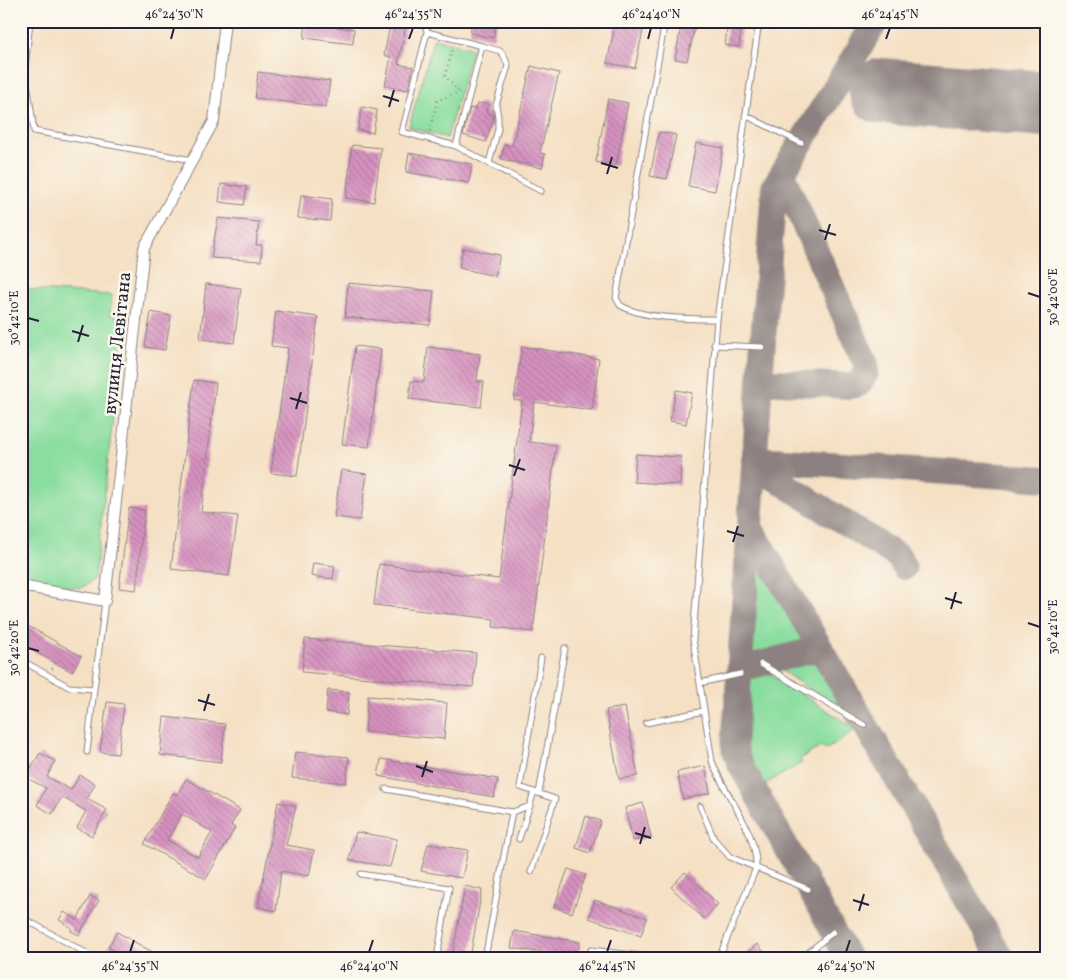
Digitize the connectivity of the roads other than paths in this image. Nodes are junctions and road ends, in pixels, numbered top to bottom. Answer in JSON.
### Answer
{"nodes":[{"id":1,"x":30,"y":21,"type":"edge"},
{"id":2,"x":225,"y":21,"type":"edge"},
{"id":3,"x":425,"y":21,"type":"edge"},
{"id":4,"x":665,"y":21,"type":"edge"},
{"id":5,"x":759,"y":21,"type":"edge"},
{"id":6,"x":428,"y":32,"type":"junction"},
{"id":7,"x":482,"y":46,"type":"junction"},
{"id":8,"x":23,"y":68,"type":"edge"},
{"id":9,"x":745,"y":115,"type":"junction"},
{"id":10,"x":801,"y":143,"type":"dead end"},
{"id":11,"x":456,"y":146,"type":"junction"},
{"id":12,"x":192,"y":160,"type":"junction"},
{"id":13,"x":489,"y":163,"type":"junction"},
{"id":14,"x":541,"y":191,"type":"dead end"},
{"id":15,"x":716,"y":318,"type":"junction"},
{"id":16,"x":714,"y":345,"type":"junction"},
{"id":17,"x":762,"y":347,"type":"dead end"},
{"id":18,"x":21,"y":586,"type":"edge"},
{"id":19,"x":105,"y":601,"type":"junction"},
{"id":20,"x":565,"y":648,"type":"dead end"},
{"id":21,"x":541,"y":658,"type":"dead end"},
{"id":22,"x":21,"y":660,"type":"edge"},
{"id":23,"x":761,"y":664,"type":"dead end"},
{"id":24,"x":740,"y":674,"type":"dead end"},
{"id":25,"x":700,"y":683,"type":"junction"},
{"id":26,"x":94,"y":689,"type":"junction"},
{"id":27,"x":704,"y":710,"type":"junction"},
{"id":28,"x":646,"y":722,"type":"dead end"},
{"id":29,"x":864,"y":725,"type":"dead end"},
{"id":30,"x":87,"y":752,"type":"dead end"},
{"id":31,"x":386,"y":789,"type":"dead end"},
{"id":32,"x":537,"y":792,"type":"junction"},
{"id":33,"x":530,"y":806,"type":"junction"},
{"id":34,"x":700,"y":806,"type":"dead end"},
{"id":35,"x":512,"y":812,"type":"junction"},
{"id":36,"x":519,"y":839,"type":"dead end"},
{"id":37,"x":756,"y":868,"type":"junction"},
{"id":38,"x":531,"y":872,"type":"dead end"},
{"id":39,"x":361,"y":874,"type":"dead end"},
{"id":40,"x":808,"y":889,"type":"dead end"},
{"id":41,"x":21,"y":917,"type":"edge"},
{"id":42,"x":834,"y":932,"type":"dead end"},
{"id":43,"x":591,"y":950,"type":"dead end"},
{"id":44,"x":637,"y":956,"type":"edge"},
{"id":45,"x":95,"y":958,"type":"edge"},
{"id":46,"x":437,"y":958,"type":"edge"},
{"id":47,"x":486,"y":958,"type":"edge"},
{"id":48,"x":657,"y":958,"type":"edge"},
{"id":49,"x":719,"y":958,"type":"edge"},
{"id":50,"x":802,"y":958,"type":"edge"}],
"edges":[{"from":1,"to":8,"type":"lane"},
{"from":2,"to":12,"type":"street","name":"вулиця Левітана"},
{"from":3,"to":6,"type":"lane"},
{"from":4,"to":15,"type":"lane"},
{"from":5,"to":9,"type":"lane"},
{"from":6,"to":7,"type":"lane"},
{"from":6,"to":11,"type":"lane"},
{"from":7,"to":11,"type":"lane"},
{"from":7,"to":13,"type":"lane"},
{"from":8,"to":12,"type":"lane"},
{"from":9,"to":10,"type":"lane"},
{"from":9,"to":15,"type":"lane"},
{"from":11,"to":13,"type":"lane"},
{"from":12,"to":19,"type":"street","name":"вулиця Левітана"},
{"from":13,"to":14,"type":"lane"},
{"from":15,"to":16,"type":"lane"},
{"from":16,"to":17,"type":"lane"},
{"from":16,"to":25,"type":"lane"},
{"from":18,"to":19,"type":"street"},
{"from":19,"to":26,"type":"lane"},
{"from":20,"to":32,"type":"lane"},
{"from":21,"to":32,"type":"lane"},
{"from":22,"to":26,"type":"lane"},
{"from":23,"to":29,"type":"lane"},
{"from":24,"to":25,"type":"lane"},
{"from":25,"to":27,"type":"lane"},
{"from":26,"to":30,"type":"lane"},
{"from":27,"to":28,"type":"lane"},
{"from":27,"to":37,"type":"lane"},
{"from":31,"to":35,"type":"lane"},
{"from":32,"to":33,"type":"lane"},
{"from":32,"to":38,"type":"lane"},
{"from":33,"to":35,"type":"lane"},
{"from":33,"to":36,"type":"lane"},
{"from":34,"to":37,"type":"lane"},
{"from":35,"to":47,"type":"lane"},
{"from":37,"to":40,"type":"lane"},
{"from":37,"to":49,"type":"lane"},
{"from":39,"to":46,"type":"lane"},
{"from":41,"to":45,"type":"lane"},
{"from":42,"to":50,"type":"lane"},
{"from":43,"to":44,"type":"lane"},
{"from":44,"to":48,"type":"lane"}]}
